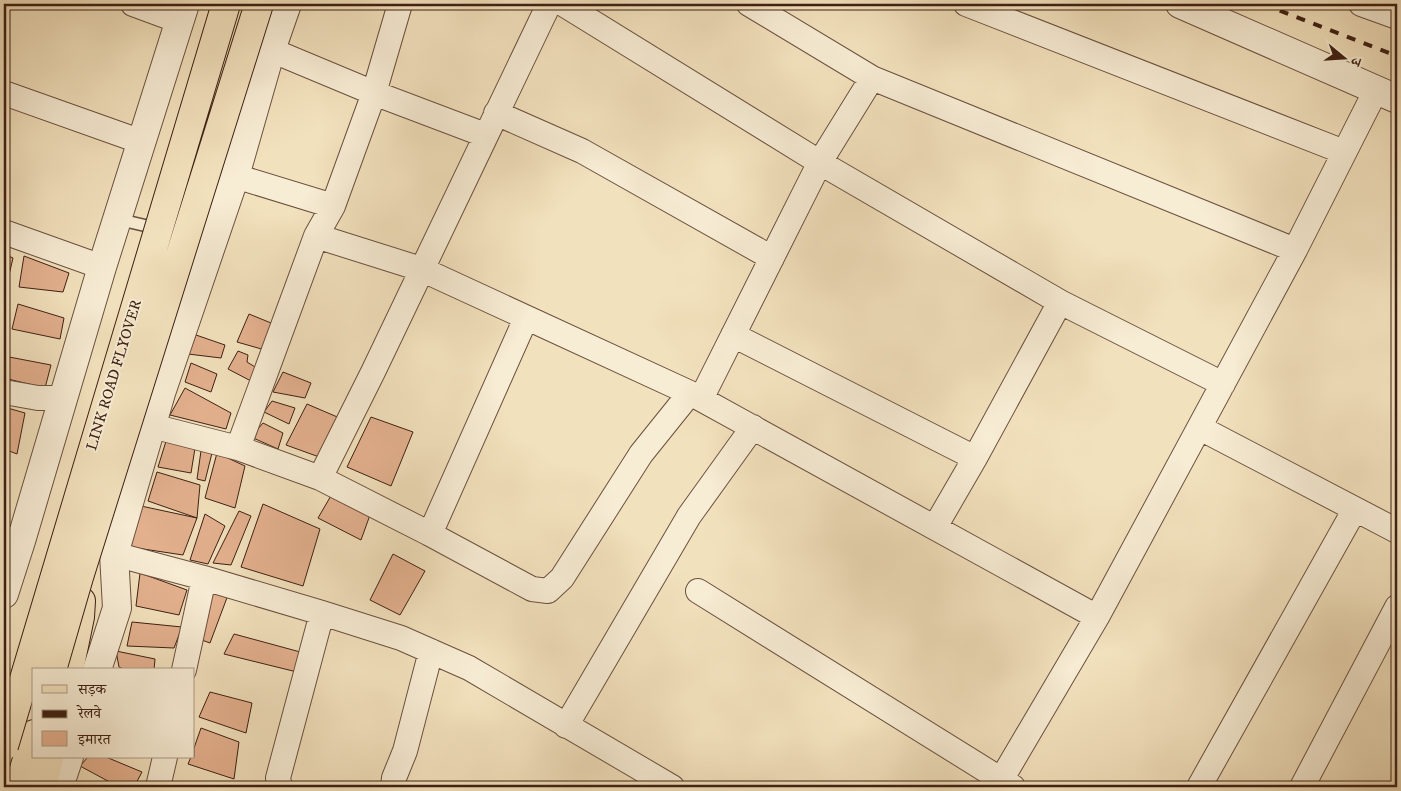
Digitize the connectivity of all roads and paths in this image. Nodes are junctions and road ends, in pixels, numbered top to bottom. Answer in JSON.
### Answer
{"nodes":[{"id":1,"x":133,"y":4,"type":"edge"},
{"id":2,"x":226,"y":4,"type":"edge"},
{"id":3,"x":260,"y":4,"type":"edge"},
{"id":4,"x":287,"y":4,"type":"edge"},
{"id":5,"x":400,"y":4,"type":"edge"},
{"id":6,"x":549,"y":4,"type":"edge"},
{"id":7,"x":563,"y":4,"type":"edge"},
{"id":8,"x":750,"y":4,"type":"edge"},
{"id":9,"x":966,"y":4,"type":"edge"},
{"id":10,"x":1180,"y":4,"type":"edge"},
{"id":11,"x":182,"y":12,"type":"edge"},
{"id":12,"x":271,"y":50,"type":"junction"},
{"id":13,"x":872,"y":78,"type":"junction"},
{"id":14,"x":4,"y":93,"type":"edge"},
{"id":15,"x":374,"y":93,"type":"junction"},
{"id":16,"x":1387,"y":94,"type":"edge"},
{"id":17,"x":496,"y":113,"type":"junction"},
{"id":18,"x":486,"y":135,"type":"junction"},
{"id":19,"x":142,"y":142,"type":"junction"},
{"id":20,"x":1344,"y":152,"type":"junction"},
{"id":21,"x":820,"y":162,"type":"junction"},
{"id":22,"x":235,"y":176,"type":"junction"},
{"id":23,"x":333,"y":206,"type":"junction"},
{"id":24,"x":117,"y":219,"type":"junction"},
{"id":25,"x":4,"y":232,"type":"edge"},
{"id":26,"x":316,"y":236,"type":"junction"},
{"id":27,"x":203,"y":239,"type":"junction"},
{"id":28,"x":1295,"y":250,"type":"junction"},
{"id":29,"x":772,"y":258,"type":"junction"},
{"id":30,"x":102,"y":267,"type":"junction"},
{"id":31,"x":421,"y":269,"type":"junction"},
{"id":32,"x":1060,"y":302,"type":"junction"},
{"id":33,"x":526,"y":318,"type":"junction"},
{"id":34,"x":734,"y":335,"type":"junction"},
{"id":35,"x":1223,"y":384,"type":"junction"},
{"id":36,"x":4,"y":392,"type":"edge"},
{"id":37,"x":695,"y":396,"type":"junction"},
{"id":38,"x":63,"y":398,"type":"junction"},
{"id":39,"x":152,"y":426,"type":"junction"},
{"id":40,"x":752,"y":427,"type":"junction"},
{"id":41,"x":1200,"y":428,"type":"junction"},
{"id":42,"x":238,"y":448,"type":"junction"},
{"id":43,"x":976,"y":458,"type":"junction"},
{"id":44,"x":320,"y":478,"type":"junction"},
{"id":45,"x":1355,"y":509,"type":"junction"},
{"id":46,"x":935,"y":527,"type":"junction"},
{"id":47,"x":1397,"y":531,"type":"edge"},
{"id":48,"x":430,"y":534,"type":"junction"},
{"id":49,"x":12,"y":540,"type":"edge"},
{"id":50,"x":114,"y":554,"type":"junction"},
{"id":51,"x":79,"y":577,"type":"junction"},
{"id":52,"x":204,"y":578,"type":"junction"},
{"id":53,"x":698,"y":591,"type":"dead end"},
{"id":54,"x":4,"y":594,"type":"edge"},
{"id":55,"x":1397,"y":607,"type":"edge"},
{"id":56,"x":322,"y":613,"type":"junction"},
{"id":57,"x":1097,"y":617,"type":"junction"},
{"id":58,"x":431,"y":652,"type":"junction"},
{"id":59,"x":53,"y":668,"type":"edge"},
{"id":60,"x":68,"y":668,"type":"edge"},
{"id":61,"x":98,"y":668,"type":"edge"},
{"id":62,"x":184,"y":668,"type":"edge"},
{"id":63,"x":566,"y":726,"type":"junction"},
{"id":64,"x":4,"y":746,"type":"edge"},
{"id":65,"x":38,"y":758,"type":"edge"},
{"id":66,"x":68,"y":758,"type":"edge"},
{"id":67,"x":165,"y":758,"type":"edge"},
{"id":68,"x":42,"y":780,"type":"edge"},
{"id":69,"x":1007,"y":784,"type":"edge"},
{"id":70,"x":158,"y":787,"type":"edge"},
{"id":71,"x":280,"y":787,"type":"edge"},
{"id":72,"x":393,"y":787,"type":"edge"},
{"id":73,"x":672,"y":787,"type":"edge"},
{"id":74,"x":1199,"y":787,"type":"edge"},
{"id":75,"x":1302,"y":787,"type":"edge"}],
"edges":[{"from":1,"to":11,"type":"street"},
{"from":2,"to":64,"type":"main road","name":"LINK ROAD FLYOVER","bridge":true},
{"from":3,"to":51,"type":"main road","name":"LINK ROAD FLYOVER","bridge":true},
{"from":4,"to":12,"type":"street"},
{"from":5,"to":15,"type":"street"},
{"from":6,"to":17,"type":"street"},
{"from":7,"to":21,"type":"street"},
{"from":8,"to":13,"type":"street"},
{"from":9,"to":20,"type":"street"},
{"from":10,"to":16,"type":"street"},
{"from":11,"to":19,"type":"street"},
{"from":12,"to":15,"type":"street"},
{"from":12,"to":22,"type":"street"},
{"from":13,"to":21,"type":"street"},
{"from":13,"to":28,"type":"street"},
{"from":14,"to":19,"type":"street"},
{"from":15,"to":18,"type":"street"},
{"from":15,"to":23,"type":"street"},
{"from":16,"to":20,"type":"street"},
{"from":17,"to":18,"type":"street"},
{"from":17,"to":29,"type":"street"},
{"from":18,"to":31,"type":"street"},
{"from":19,"to":24,"type":"street"},
{"from":20,"to":28,"type":"street"},
{"from":21,"to":29,"type":"street"},
{"from":21,"to":32,"type":"street"},
{"from":22,"to":23,"type":"street"},
{"from":22,"to":27,"type":"street"},
{"from":23,"to":26,"type":"street"},
{"from":24,"to":27,"type":"lane"},
{"from":24,"to":30,"type":"street"},
{"from":25,"to":30,"type":"street"},
{"from":26,"to":31,"type":"street"},
{"from":26,"to":42,"type":"street"},
{"from":27,"to":39,"type":"street"},
{"from":28,"to":35,"type":"street"},
{"from":29,"to":34,"type":"street"},
{"from":30,"to":38,"type":"street"},
{"from":31,"to":33,"type":"street"},
{"from":31,"to":44,"type":"street"},
{"from":32,"to":35,"type":"street"},
{"from":32,"to":43,"type":"street"},
{"from":33,"to":37,"type":"street"},
{"from":33,"to":48,"type":"street"},
{"from":34,"to":37,"type":"street"},
{"from":34,"to":43,"type":"street"},
{"from":35,"to":41,"type":"street"},
{"from":36,"to":38,"type":"street"},
{"from":37,"to":40,"type":"street"},
{"from":37,"to":48,"type":"street"},
{"from":38,"to":49,"type":"street"},
{"from":39,"to":42,"type":"street"},
{"from":39,"to":50,"type":"street"},
{"from":40,"to":46,"type":"street"},
{"from":40,"to":63,"type":"street"},
{"from":41,"to":45,"type":"street"},
{"from":41,"to":57,"type":"street"},
{"from":42,"to":44,"type":"street"},
{"from":43,"to":46,"type":"street"},
{"from":44,"to":48,"type":"street"},
{"from":45,"to":47,"type":"street"},
{"from":45,"to":74,"type":"street"},
{"from":46,"to":57,"type":"street"},
{"from":49,"to":54,"type":"street"},
{"from":50,"to":52,"type":"street"},
{"from":50,"to":61,"type":"street"},
{"from":51,"to":59,"type":"main road","name":"LINK ROAD FLYOVER","bridge":true},
{"from":51,"to":60,"type":"main road"},
{"from":52,"to":56,"type":"street"},
{"from":52,"to":62,"type":"street"},
{"from":53,"to":69,"type":"street"},
{"from":55,"to":75,"type":"street"},
{"from":56,"to":58,"type":"street"},
{"from":56,"to":71,"type":"street"},
{"from":57,"to":69,"type":"street"},
{"from":58,"to":63,"type":"street"},
{"from":58,"to":72,"type":"street"},
{"from":63,"to":73,"type":"street"},
{"from":65,"to":68,"type":"main road"},
{"from":66,"to":68,"type":"street"},
{"from":67,"to":70,"type":"street"}]}
